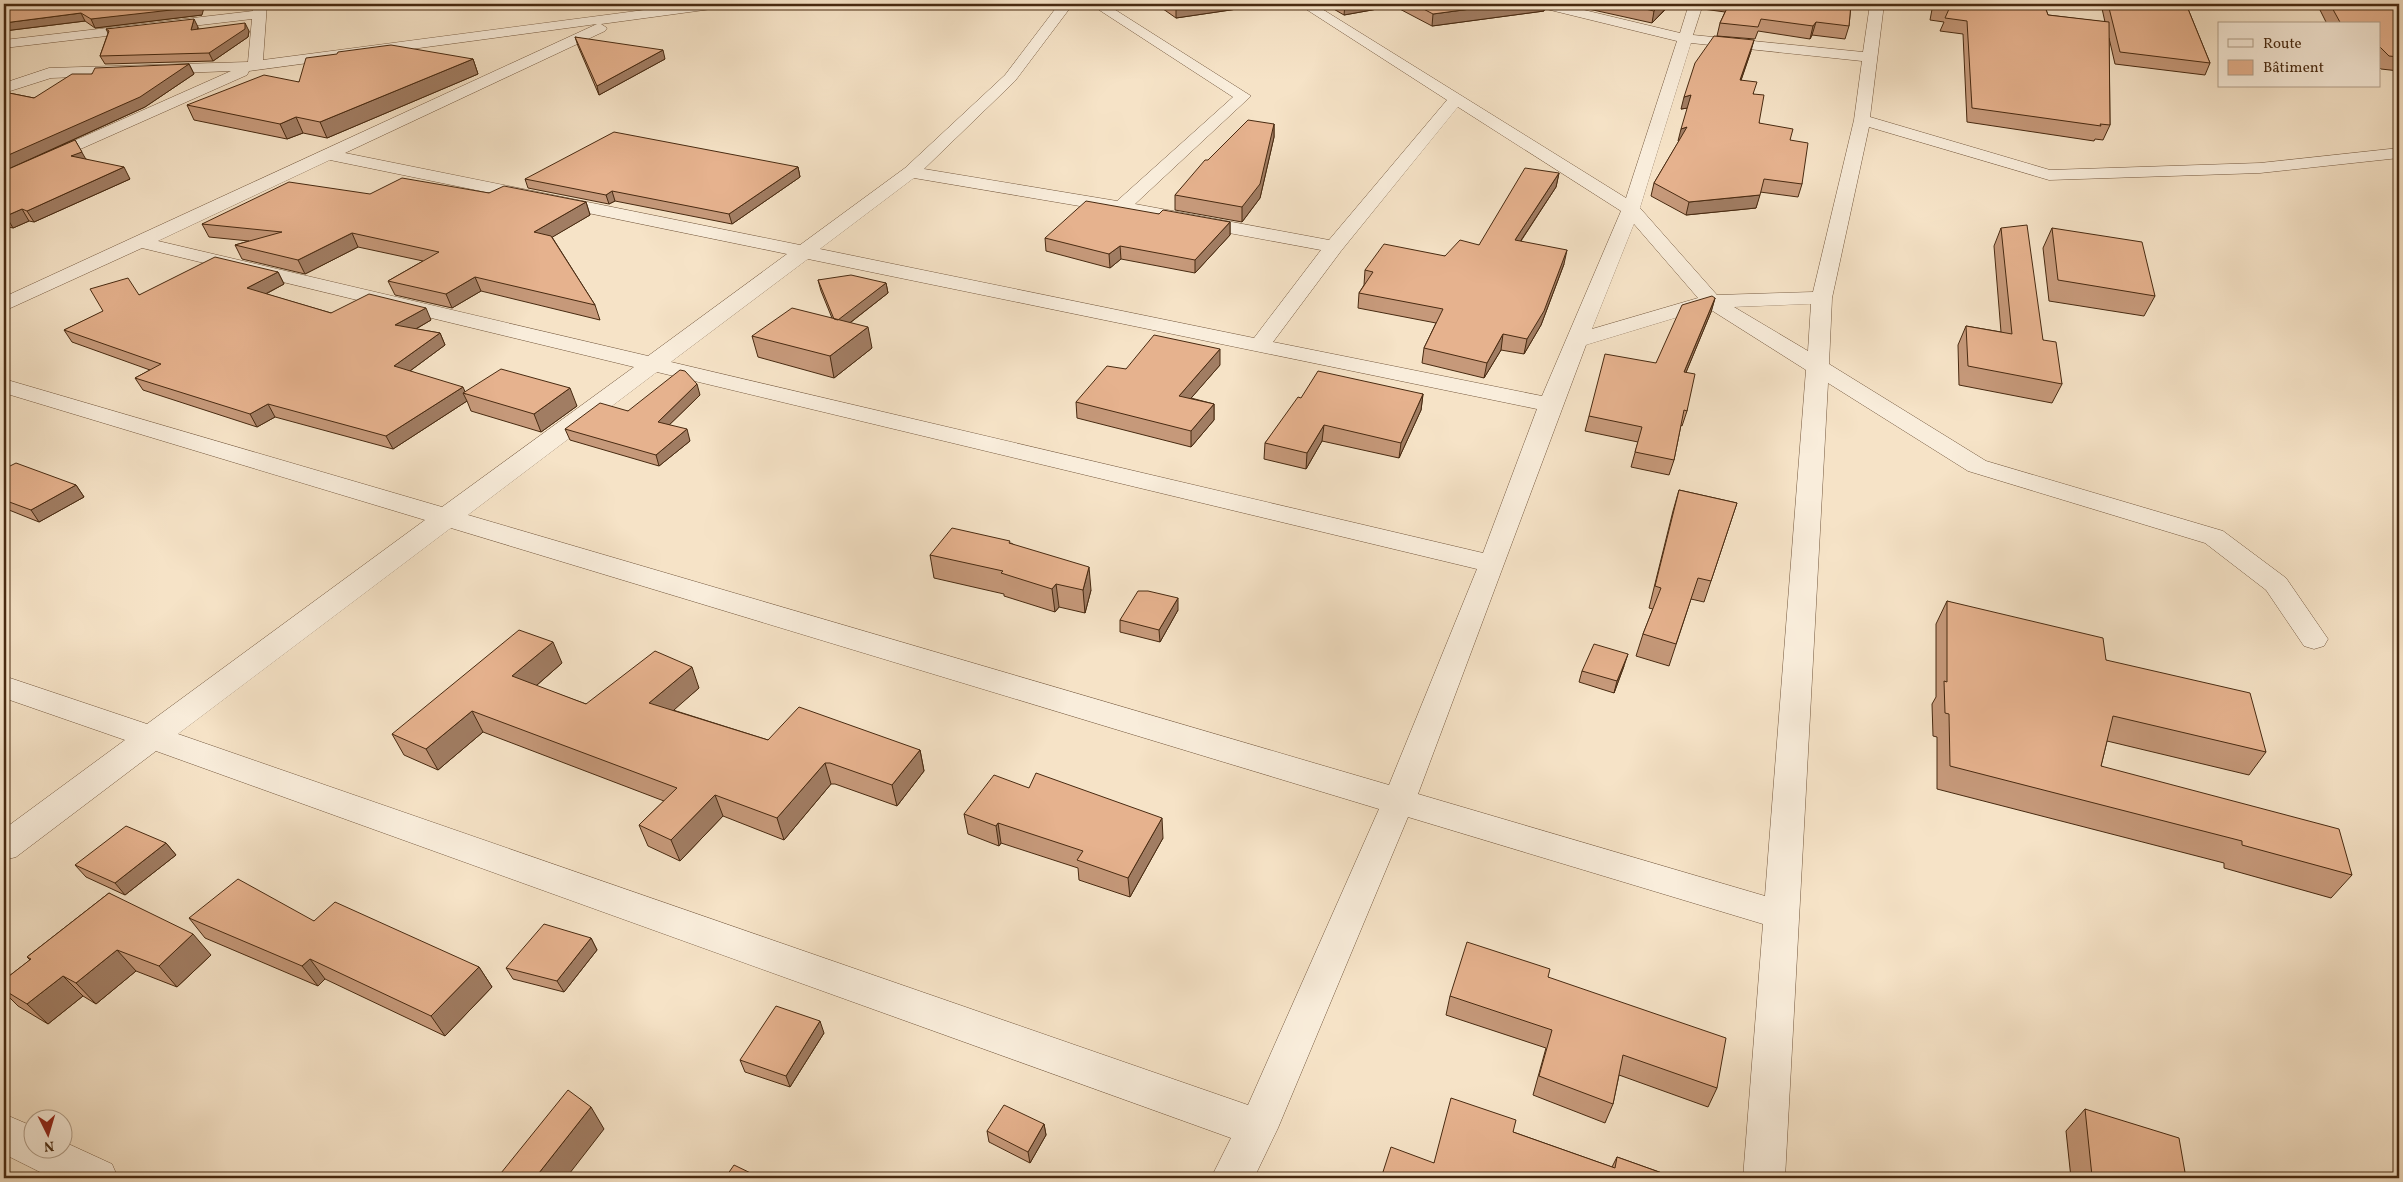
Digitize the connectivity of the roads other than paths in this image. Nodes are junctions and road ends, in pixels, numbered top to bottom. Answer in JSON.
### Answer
{"nodes":[{"id":1,"x":719,"y":4,"type":"edge"},
{"id":2,"x":1066,"y":4,"type":"edge"},
{"id":3,"x":1098,"y":4,"type":"edge"},
{"id":4,"x":1305,"y":4,"type":"edge"},
{"id":5,"x":1543,"y":4,"type":"edge"},
{"id":6,"x":1696,"y":4,"type":"edge"},
{"id":7,"x":1877,"y":4,"type":"edge"},
{"id":8,"x":260,"y":9,"type":"edge"},
{"id":9,"x":626,"y":16,"type":"junction"},
{"id":10,"x":1683,"y":38,"type":"junction"},
{"id":11,"x":4,"y":44,"type":"edge"},
{"id":12,"x":1870,"y":57,"type":"junction"},
{"id":13,"x":255,"y":66,"type":"junction"},
{"id":14,"x":4,"y":88,"type":"edge"},
{"id":15,"x":1456,"y":99,"type":"junction"},
{"id":16,"x":1862,"y":120,"type":"junction"},
{"id":17,"x":2399,"y":152,"type":"edge"},
{"id":18,"x":326,"y":154,"type":"junction"},
{"id":19,"x":911,"y":172,"type":"junction"},
{"id":20,"x":4,"y":178,"type":"edge"},
{"id":21,"x":1121,"y":207,"type":"junction"},
{"id":22,"x":1631,"y":209,"type":"junction"},
{"id":23,"x":140,"y":242,"type":"junction"},
{"id":24,"x":1334,"y":247,"type":"junction"},
{"id":25,"x":804,"y":252,"type":"junction"},
{"id":26,"x":1822,"y":298,"type":"junction"},
{"id":27,"x":1711,"y":301,"type":"junction"},
{"id":28,"x":4,"y":305,"type":"edge"},
{"id":29,"x":1576,"y":341,"type":"junction"},
{"id":30,"x":1260,"y":345,"type":"junction"},
{"id":31,"x":653,"y":364,"type":"junction"},
{"id":32,"x":1818,"y":366,"type":"junction"},
{"id":33,"x":4,"y":386,"type":"edge"},
{"id":34,"x":1550,"y":405,"type":"junction"},
{"id":35,"x":446,"y":518,"type":"junction"},
{"id":36,"x":1492,"y":564,"type":"junction"},
{"id":37,"x":2314,"y":639,"type":"dead end"},
{"id":38,"x":4,"y":687,"type":"edge"},
{"id":39,"x":152,"y":737,"type":"junction"},
{"id":40,"x":1399,"y":801,"type":"junction"},
{"id":41,"x":4,"y":847,"type":"edge"},
{"id":42,"x":1781,"y":915,"type":"junction"},
{"id":43,"x":1258,"y":1128,"type":"junction"},
{"id":44,"x":4,"y":1133,"type":"edge"},
{"id":45,"x":22,"y":1142,"type":"edge"},
{"id":46,"x":58,"y":1160,"type":"edge"},
{"id":47,"x":97,"y":1178,"type":"edge"},
{"id":48,"x":1232,"y":1178,"type":"edge"},
{"id":49,"x":1764,"y":1178,"type":"edge"}],
"edges":[{"from":1,"to":9,"type":"street"},
{"from":2,"to":19,"type":"street"},
{"from":3,"to":21,"type":"street"},
{"from":4,"to":15,"type":"street"},
{"from":5,"to":10,"type":"street"},
{"from":6,"to":10,"type":"street"},
{"from":7,"to":12,"type":"street"},
{"from":8,"to":11,"type":"street"},
{"from":8,"to":13,"type":"street"},
{"from":9,"to":13,"type":"street"},
{"from":9,"to":18,"type":"street"},
{"from":10,"to":12,"type":"street"},
{"from":10,"to":22,"type":"street"},
{"from":12,"to":16,"type":"street"},
{"from":13,"to":14,"type":"street"},
{"from":13,"to":20,"type":"street"},
{"from":15,"to":22,"type":"street"},
{"from":15,"to":24,"type":"street"},
{"from":16,"to":17,"type":"street"},
{"from":16,"to":26,"type":"street"},
{"from":18,"to":23,"type":"street"},
{"from":18,"to":25,"type":"street"},
{"from":19,"to":21,"type":"street"},
{"from":19,"to":25,"type":"street"},
{"from":21,"to":24,"type":"street"},
{"from":22,"to":27,"type":"street"},
{"from":22,"to":29,"type":"street"},
{"from":23,"to":28,"type":"street"},
{"from":23,"to":31,"type":"street"},
{"from":24,"to":30,"type":"street"},
{"from":25,"to":30,"type":"street"},
{"from":25,"to":31,"type":"street"},
{"from":26,"to":27,"type":"street"},
{"from":26,"to":32,"type":"street"},
{"from":27,"to":29,"type":"street"},
{"from":27,"to":32,"type":"street"},
{"from":29,"to":34,"type":"street"},
{"from":30,"to":34,"type":"street"},
{"from":31,"to":35,"type":"street"},
{"from":31,"to":36,"type":"street"},
{"from":32,"to":37,"type":"street"},
{"from":32,"to":42,"type":"street"},
{"from":33,"to":35,"type":"street"},
{"from":34,"to":36,"type":"street"},
{"from":35,"to":39,"type":"street"},
{"from":35,"to":40,"type":"street"},
{"from":36,"to":40,"type":"street"},
{"from":38,"to":39,"type":"street"},
{"from":39,"to":41,"type":"street"},
{"from":39,"to":43,"type":"street"},
{"from":40,"to":42,"type":"street"},
{"from":40,"to":43,"type":"street"},
{"from":42,"to":49,"type":"street"},
{"from":43,"to":48,"type":"street"},
{"from":44,"to":45,"type":"street"},
{"from":46,"to":47,"type":"street"}]}
